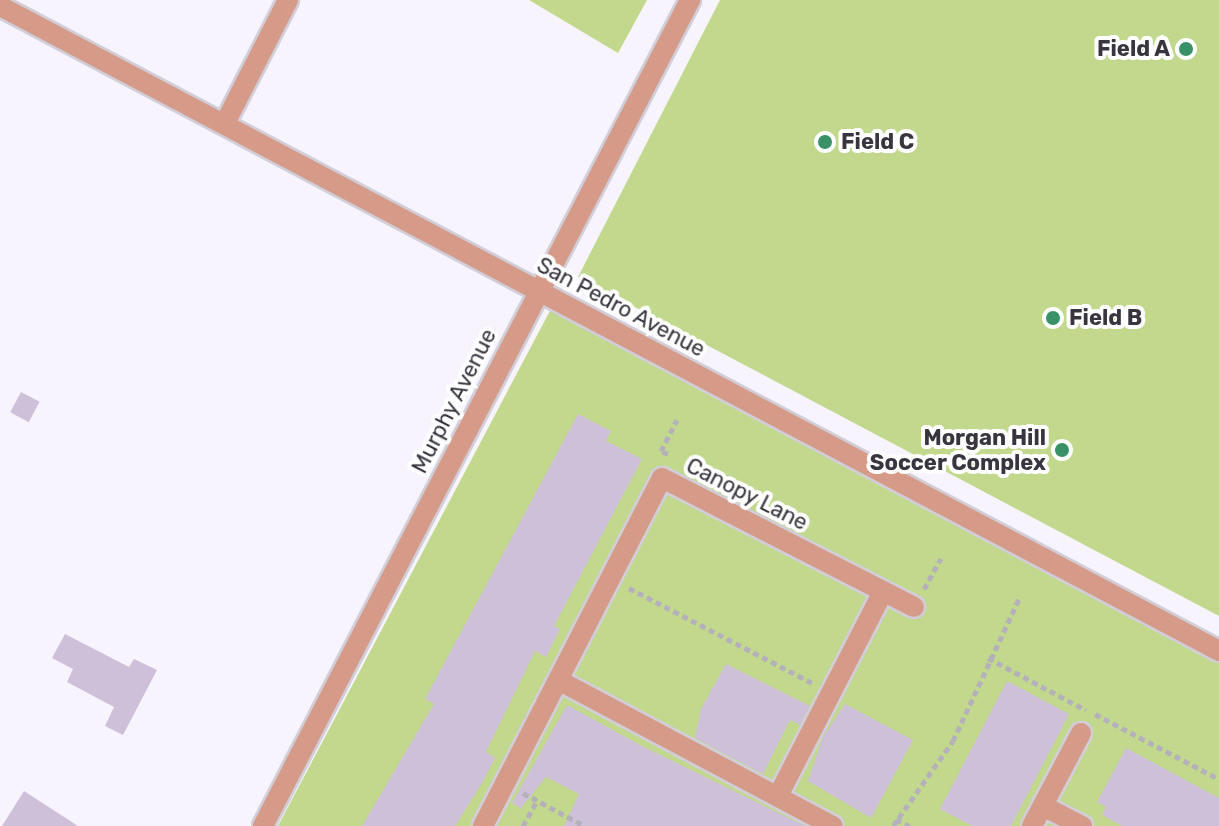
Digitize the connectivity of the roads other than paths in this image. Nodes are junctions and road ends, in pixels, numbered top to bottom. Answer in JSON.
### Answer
{"nodes":[{"id":1,"x":288,"y":0,"type":"edge"},
{"id":2,"x":690,"y":0,"type":"edge"},
{"id":3,"x":0,"y":6,"type":"edge"},
{"id":4,"x":225,"y":123,"type":"junction"},
{"id":5,"x":537,"y":291,"type":"junction"},
{"id":6,"x":883,"y":592,"type":"junction"},
{"id":7,"x":914,"y":607,"type":"road end"},
{"id":8,"x":1219,"y":651,"type":"edge"},
{"id":9,"x":558,"y":680,"type":"junction"},
{"id":10,"x":1081,"y":733,"type":"dead end"},
{"id":11,"x":778,"y":796,"type":"junction"},
{"id":12,"x":1043,"y":806,"type":"junction"},
{"id":13,"x":263,"y":826,"type":"edge"},
{"id":14,"x":483,"y":826,"type":"edge"},
{"id":15,"x":833,"y":826,"type":"edge"},
{"id":16,"x":1032,"y":826,"type":"edge"},
{"id":17,"x":1082,"y":826,"type":"edge"}],
"edges":[{"from":1,"to":4,"type":"street"},
{"from":2,"to":5,"type":"street","name":"Murphy Avenue"},
{"from":3,"to":4,"type":"street","name":"San Pedro Avenue"},
{"from":4,"to":5,"type":"street","name":"San Pedro Avenue"},
{"from":5,"to":8,"type":"street","name":"San Pedro Avenue"},
{"from":5,"to":13,"type":"street","name":"Murphy Avenue"},
{"from":6,"to":7,"type":"street","name":"Canopy Lane"},
{"from":6,"to":9,"type":"street","name":"Canopy Lane"},
{"from":6,"to":11,"type":"street"},
{"from":9,"to":11,"type":"street"},
{"from":9,"to":14,"type":"street","name":"Canopy Lane"},
{"from":10,"to":12,"type":"street"},
{"from":11,"to":15,"type":"street"},
{"from":12,"to":16,"type":"street"},
{"from":12,"to":17,"type":"street"}]}
